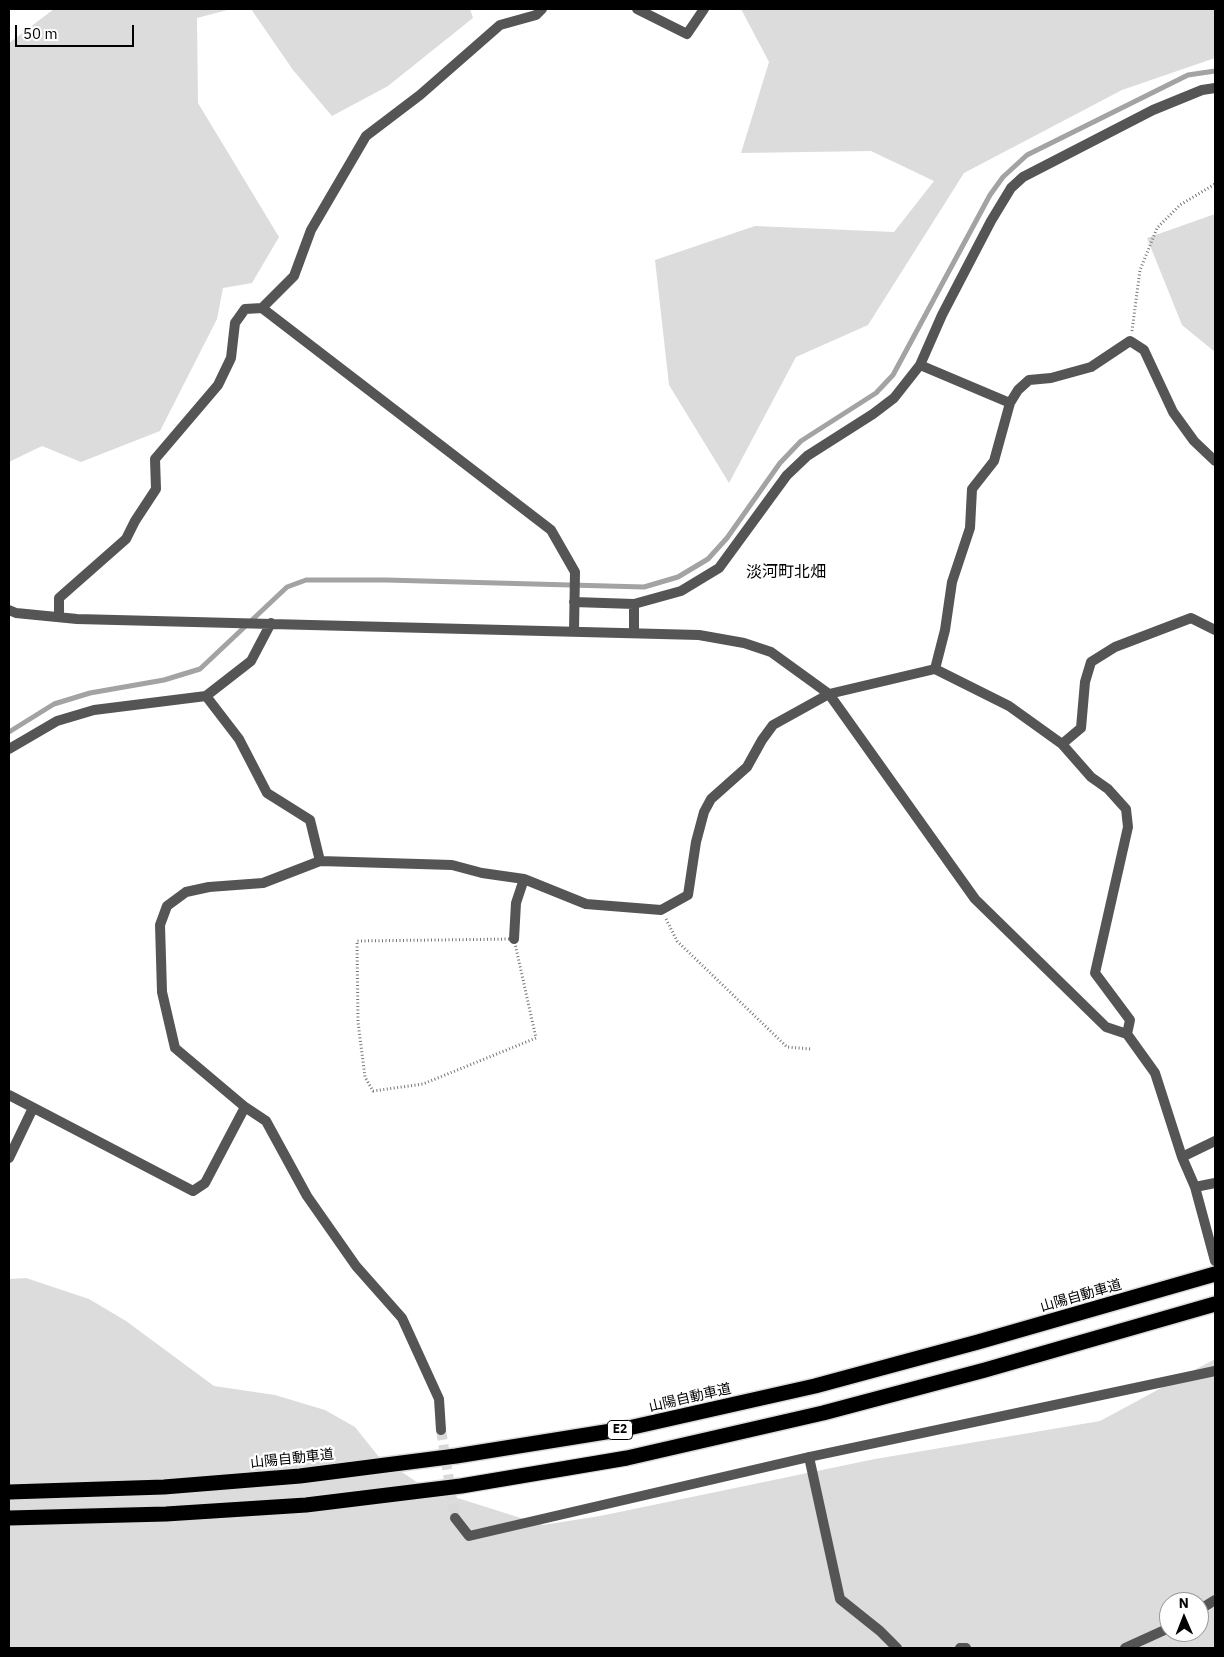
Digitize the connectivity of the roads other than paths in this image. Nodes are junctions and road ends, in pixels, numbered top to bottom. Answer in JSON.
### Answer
{"nodes":[{"id":1,"x":542,"y":9,"type":"edge"},
{"id":2,"x":637,"y":9,"type":"edge"},
{"id":3,"x":704,"y":9,"type":"edge"},
{"id":4,"x":1215,"y":88,"type":"edge"},
{"id":5,"x":262,"y":308,"type":"junction"},
{"id":6,"x":920,"y":365,"type":"junction"},
{"id":7,"x":1010,"y":403,"type":"junction"},
{"id":8,"x":1215,"y":461,"type":"edge"},
{"id":9,"x":574,"y":602,"type":"junction"},
{"id":10,"x":634,"y":604,"type":"junction"},
{"id":11,"x":9,"y":610,"type":"edge"},
{"id":12,"x":59,"y":617,"type":"junction"},
{"id":13,"x":271,"y":623,"type":"junction"},
{"id":14,"x":1215,"y":630,"type":"edge"},
{"id":15,"x":574,"y":631,"type":"junction"},
{"id":16,"x":634,"y":633,"type":"junction"},
{"id":17,"x":936,"y":669,"type":"junction"},
{"id":18,"x":829,"y":694,"type":"junction"},
{"id":19,"x":206,"y":696,"type":"junction"},
{"id":20,"x":1062,"y":744,"type":"junction"},
{"id":21,"x":9,"y":749,"type":"edge"},
{"id":22,"x":320,"y":861,"type":"junction"},
{"id":23,"x":524,"y":879,"type":"junction"},
{"id":24,"x":514,"y":940,"type":"road end"},
{"id":25,"x":1127,"y":1034,"type":"junction"},
{"id":26,"x":9,"y":1095,"type":"edge"},
{"id":27,"x":245,"y":1107,"type":"junction"},
{"id":28,"x":33,"y":1108,"type":"junction"},
{"id":29,"x":1215,"y":1141,"type":"edge"},
{"id":30,"x":1182,"y":1157,"type":"junction"},
{"id":31,"x":9,"y":1158,"type":"edge"},
{"id":32,"x":1215,"y":1182,"type":"edge"},
{"id":33,"x":1195,"y":1187,"type":"junction"},
{"id":34,"x":1215,"y":1261,"type":"edge"},
{"id":35,"x":1215,"y":1274,"type":"edge"},
{"id":36,"x":1215,"y":1304,"type":"edge"},
{"id":37,"x":1215,"y":1371,"type":"edge"},
{"id":38,"x":441,"y":1430,"type":"tunnel mouth"},
{"id":39,"x":809,"y":1457,"type":"junction"},
{"id":40,"x":9,"y":1492,"type":"edge"},
{"id":41,"x":9,"y":1518,"type":"edge"},
{"id":42,"x":455,"y":1518,"type":"tunnel mouth"},
{"id":43,"x":1159,"y":1633,"type":"edge"},
{"id":44,"x":897,"y":1648,"type":"edge"},
{"id":45,"x":960,"y":1648,"type":"edge"},
{"id":46,"x":966,"y":1648,"type":"edge"},
{"id":47,"x":1125,"y":1648,"type":"edge"}],
"edges":[{"from":1,"to":5,"type":"street"},
{"from":2,"to":3,"type":"street"},
{"from":4,"to":6,"type":"street"},
{"from":5,"to":9,"type":"street"},
{"from":5,"to":12,"type":"street"},
{"from":6,"to":7,"type":"street"},
{"from":6,"to":10,"type":"street"},
{"from":7,"to":8,"type":"street"},
{"from":7,"to":17,"type":"street"},
{"from":9,"to":10,"type":"street"},
{"from":9,"to":15,"type":"street"},
{"from":10,"to":16,"type":"street"},
{"from":11,"to":12,"type":"street"},
{"from":12,"to":13,"type":"street"},
{"from":13,"to":15,"type":"street"},
{"from":13,"to":19,"type":"street"},
{"from":14,"to":20,"type":"street"},
{"from":15,"to":16,"type":"street"},
{"from":16,"to":18,"type":"street"},
{"from":17,"to":18,"type":"street"},
{"from":17,"to":20,"type":"street"},
{"from":18,"to":23,"type":"street"},
{"from":18,"to":25,"type":"street"},
{"from":19,"to":21,"type":"street"},
{"from":19,"to":22,"type":"street"},
{"from":20,"to":25,"type":"street"},
{"from":22,"to":23,"type":"street"},
{"from":22,"to":27,"type":"street"},
{"from":23,"to":24,"type":"street"},
{"from":25,"to":30,"type":"street"},
{"from":26,"to":28,"type":"street"},
{"from":27,"to":28,"type":"street"},
{"from":27,"to":38,"type":"street"},
{"from":28,"to":31,"type":"street"},
{"from":29,"to":30,"type":"street"},
{"from":30,"to":33,"type":"street"},
{"from":32,"to":33,"type":"street"},
{"from":33,"to":34,"type":"street"},
{"from":35,"to":40,"type":"highway","name":"山陽自動車道","number":"E2"},
{"from":36,"to":41,"type":"highway","number":"E2"},
{"from":37,"to":39,"type":"street"},
{"from":39,"to":42,"type":"street"},
{"from":39,"to":44,"type":"street"},
{"from":43,"to":47,"type":"street"},
{"from":45,"to":46,"type":"street"}]}
